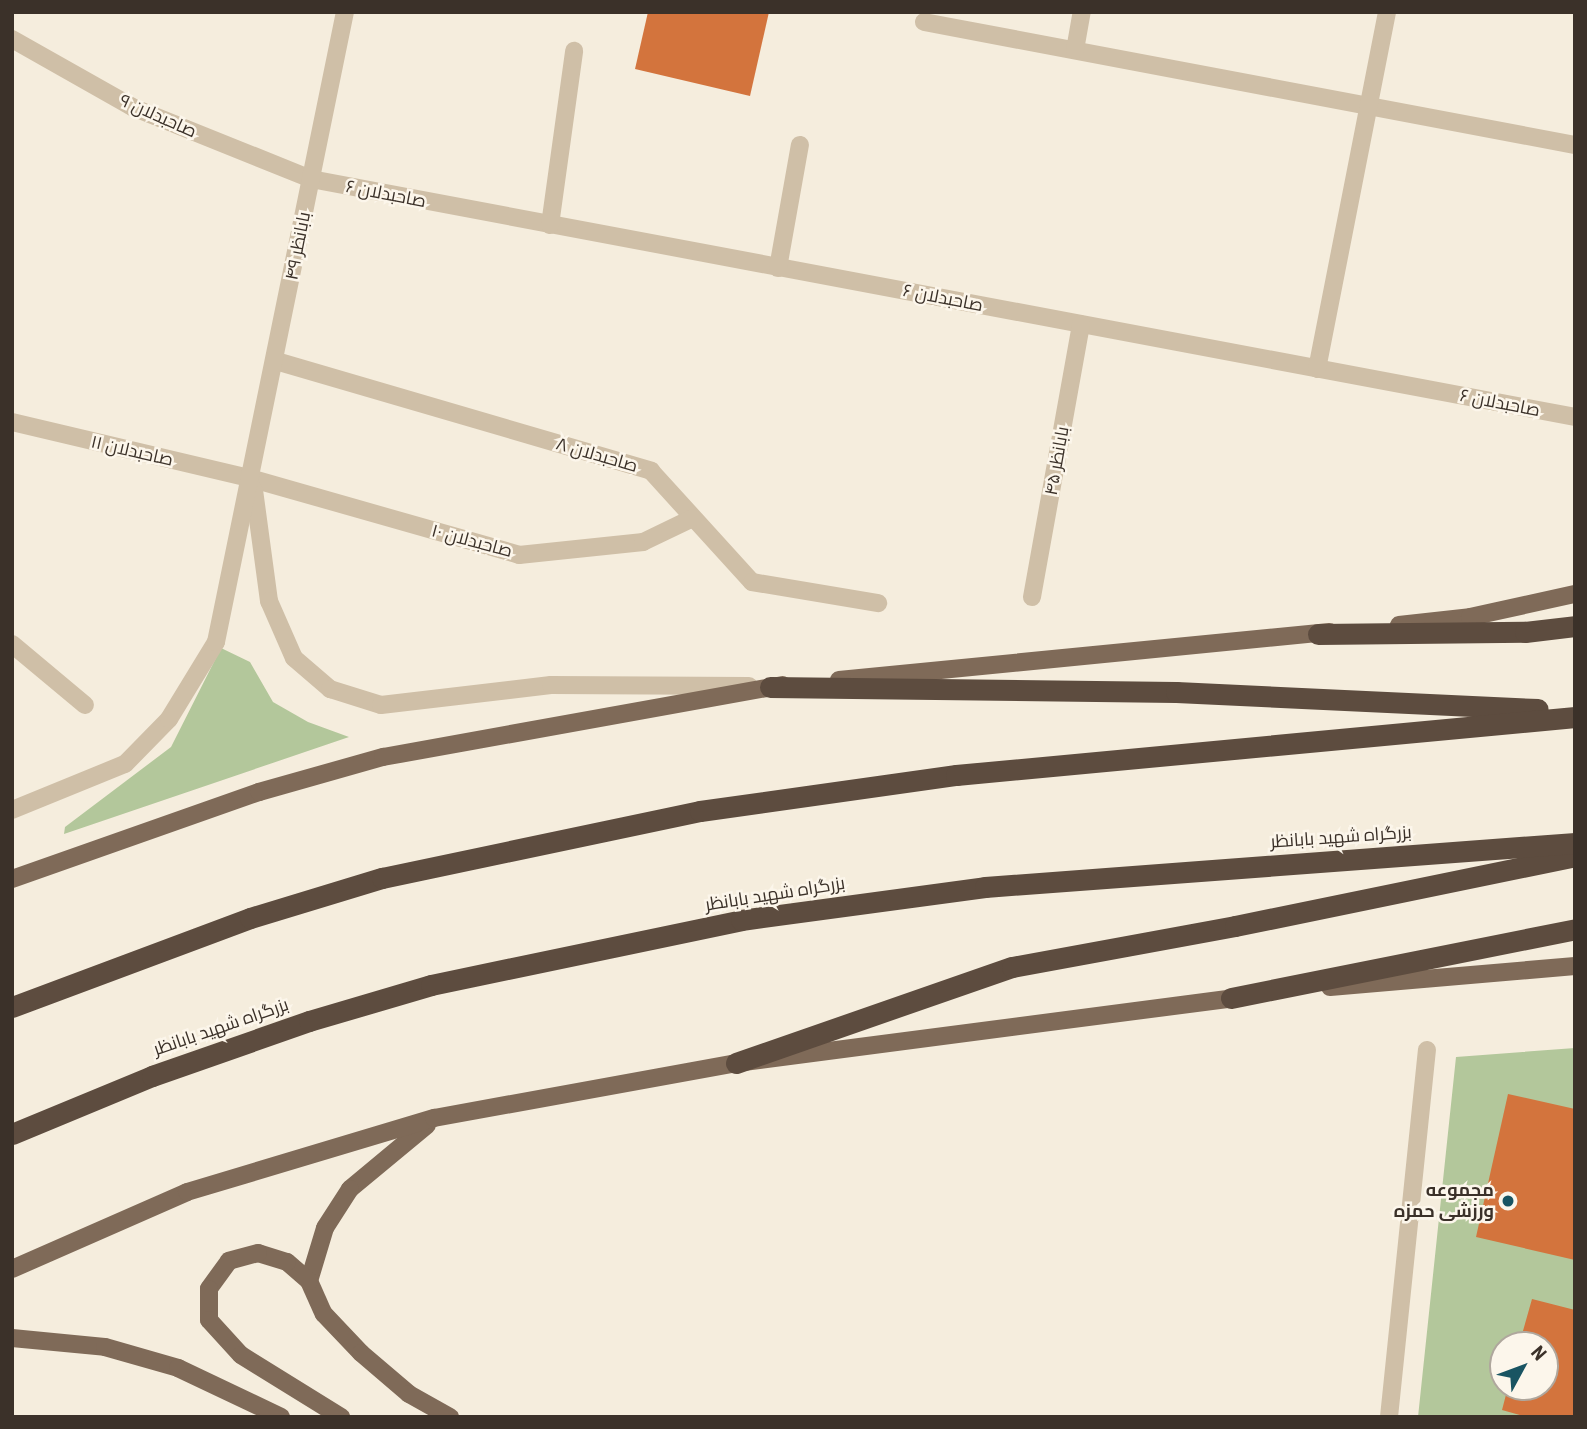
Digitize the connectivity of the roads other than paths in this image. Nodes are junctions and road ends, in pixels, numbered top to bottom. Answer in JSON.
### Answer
{"nodes":[{"id":1,"x":345,"y":12,"type":"edge"},
{"id":2,"x":1082,"y":12,"type":"edge"},
{"id":3,"x":1387,"y":12,"type":"edge"},
{"id":4,"x":925,"y":22,"type":"dead end"},
{"id":5,"x":12,"y":39,"type":"edge"},
{"id":6,"x":1074,"y":50,"type":"junction"},
{"id":7,"x":574,"y":51,"type":"dead end"},
{"id":8,"x":1369,"y":106,"type":"junction"},
{"id":9,"x":800,"y":145,"type":"dead end"},
{"id":10,"x":1575,"y":145,"type":"edge"},
{"id":11,"x":311,"y":179,"type":"junction"},
{"id":12,"x":550,"y":225,"type":"junction"},
{"id":13,"x":778,"y":268,"type":"junction"},
{"id":14,"x":1081,"y":324,"type":"junction"},
{"id":15,"x":276,"y":361,"type":"junction"},
{"id":16,"x":1317,"y":369,"type":"junction"},
{"id":17,"x":1575,"y":417,"type":"edge"},
{"id":18,"x":12,"y":422,"type":"edge"},
{"id":19,"x":253,"y":479,"type":"junction"},
{"id":20,"x":693,"y":518,"type":"junction"},
{"id":21,"x":1575,"y":593,"type":"edge"},
{"id":22,"x":1032,"y":597,"type":"dead end"},
{"id":23,"x":878,"y":603,"type":"dead end"},
{"id":24,"x":1575,"y":626,"type":"edge"},
{"id":25,"x":1318,"y":634,"type":"junction"},
{"id":26,"x":12,"y":644,"type":"edge"},
{"id":27,"x":770,"y":687,"type":"junction"},
{"id":28,"x":85,"y":705,"type":"dead end"},
{"id":29,"x":1575,"y":711,"type":"edge"},
{"id":30,"x":1575,"y":717,"type":"edge"},
{"id":31,"x":12,"y":810,"type":"edge"},
{"id":32,"x":1575,"y":843,"type":"edge"},
{"id":33,"x":1575,"y":856,"type":"edge"},
{"id":34,"x":12,"y":879,"type":"edge"},
{"id":35,"x":1575,"y":929,"type":"edge"},
{"id":36,"x":1575,"y":965,"type":"edge"},
{"id":37,"x":1231,"y":998,"type":"junction"},
{"id":38,"x":12,"y":1007,"type":"edge"},
{"id":39,"x":1427,"y":1051,"type":"dead end"},
{"id":40,"x":736,"y":1063,"type":"junction"},
{"id":41,"x":435,"y":1118,"type":"junction"},
{"id":42,"x":12,"y":1134,"type":"edge"},
{"id":43,"x":12,"y":1269,"type":"edge"},
{"id":44,"x":309,"y":1281,"type":"junction"},
{"id":45,"x":12,"y":1338,"type":"edge"},
{"id":46,"x":281,"y":1417,"type":"edge"},
{"id":47,"x":341,"y":1417,"type":"edge"},
{"id":48,"x":450,"y":1417,"type":"edge"},
{"id":49,"x":1389,"y":1417,"type":"edge"}],
"edges":[{"from":1,"to":11,"type":"street","name":"بابانظر ۴۹"},
{"from":2,"to":6,"type":"street"},
{"from":3,"to":8,"type":"street"},
{"from":4,"to":6,"type":"street"},
{"from":5,"to":11,"type":"street","name":"صاحبدلان ۹"},
{"from":6,"to":8,"type":"street"},
{"from":7,"to":12,"type":"street"},
{"from":8,"to":10,"type":"street"},
{"from":8,"to":16,"type":"street"},
{"from":9,"to":13,"type":"street"},
{"from":11,"to":12,"type":"street","name":"صاحبدلان ۶"},
{"from":11,"to":15,"type":"street","name":"بابانظر ۴۹"},
{"from":12,"to":13,"type":"street","name":"صاحبدلان ۶"},
{"from":13,"to":14,"type":"street","name":"صاحبدلان ۶"},
{"from":14,"to":16,"type":"street","name":"صاحبدلان ۶"},
{"from":14,"to":22,"type":"street","name":"بابانظر ۴۵"},
{"from":15,"to":19,"type":"street","name":"بابانظر ۴۹"},
{"from":15,"to":20,"type":"street","name":"صاحبدلان ۸"},
{"from":16,"to":17,"type":"street","name":"صاحبدلان ۶"},
{"from":18,"to":19,"type":"street","name":"صاحبدلان ۱۱"},
{"from":19,"to":20,"type":"street","name":"صاحبدلان ۱۰"},
{"from":19,"to":27,"type":"street"},
{"from":19,"to":31,"type":"street","name":"بابانظر ۴۹"},
{"from":20,"to":23,"type":"street","name":"صاحبدلان ۸"},
{"from":21,"to":25,"type":"main road"},
{"from":24,"to":25,"type":"highway"},
{"from":25,"to":27,"type":"main road"},
{"from":26,"to":28,"type":"street"},
{"from":27,"to":29,"type":"highway"},
{"from":27,"to":34,"type":"main road"},
{"from":30,"to":38,"type":"highway"},
{"from":32,"to":42,"type":"highway","name":"بزرگراه شهید بابانظر"},
{"from":33,"to":40,"type":"highway"},
{"from":35,"to":37,"type":"highway"},
{"from":36,"to":37,"type":"main road"},
{"from":37,"to":40,"type":"main road"},
{"from":39,"to":49,"type":"street"},
{"from":40,"to":41,"type":"main road"},
{"from":41,"to":43,"type":"main road"},
{"from":41,"to":44,"type":"main road"},
{"from":44,"to":47,"type":"main road"},
{"from":44,"to":48,"type":"main road"},
{"from":45,"to":46,"type":"main road"}]}
